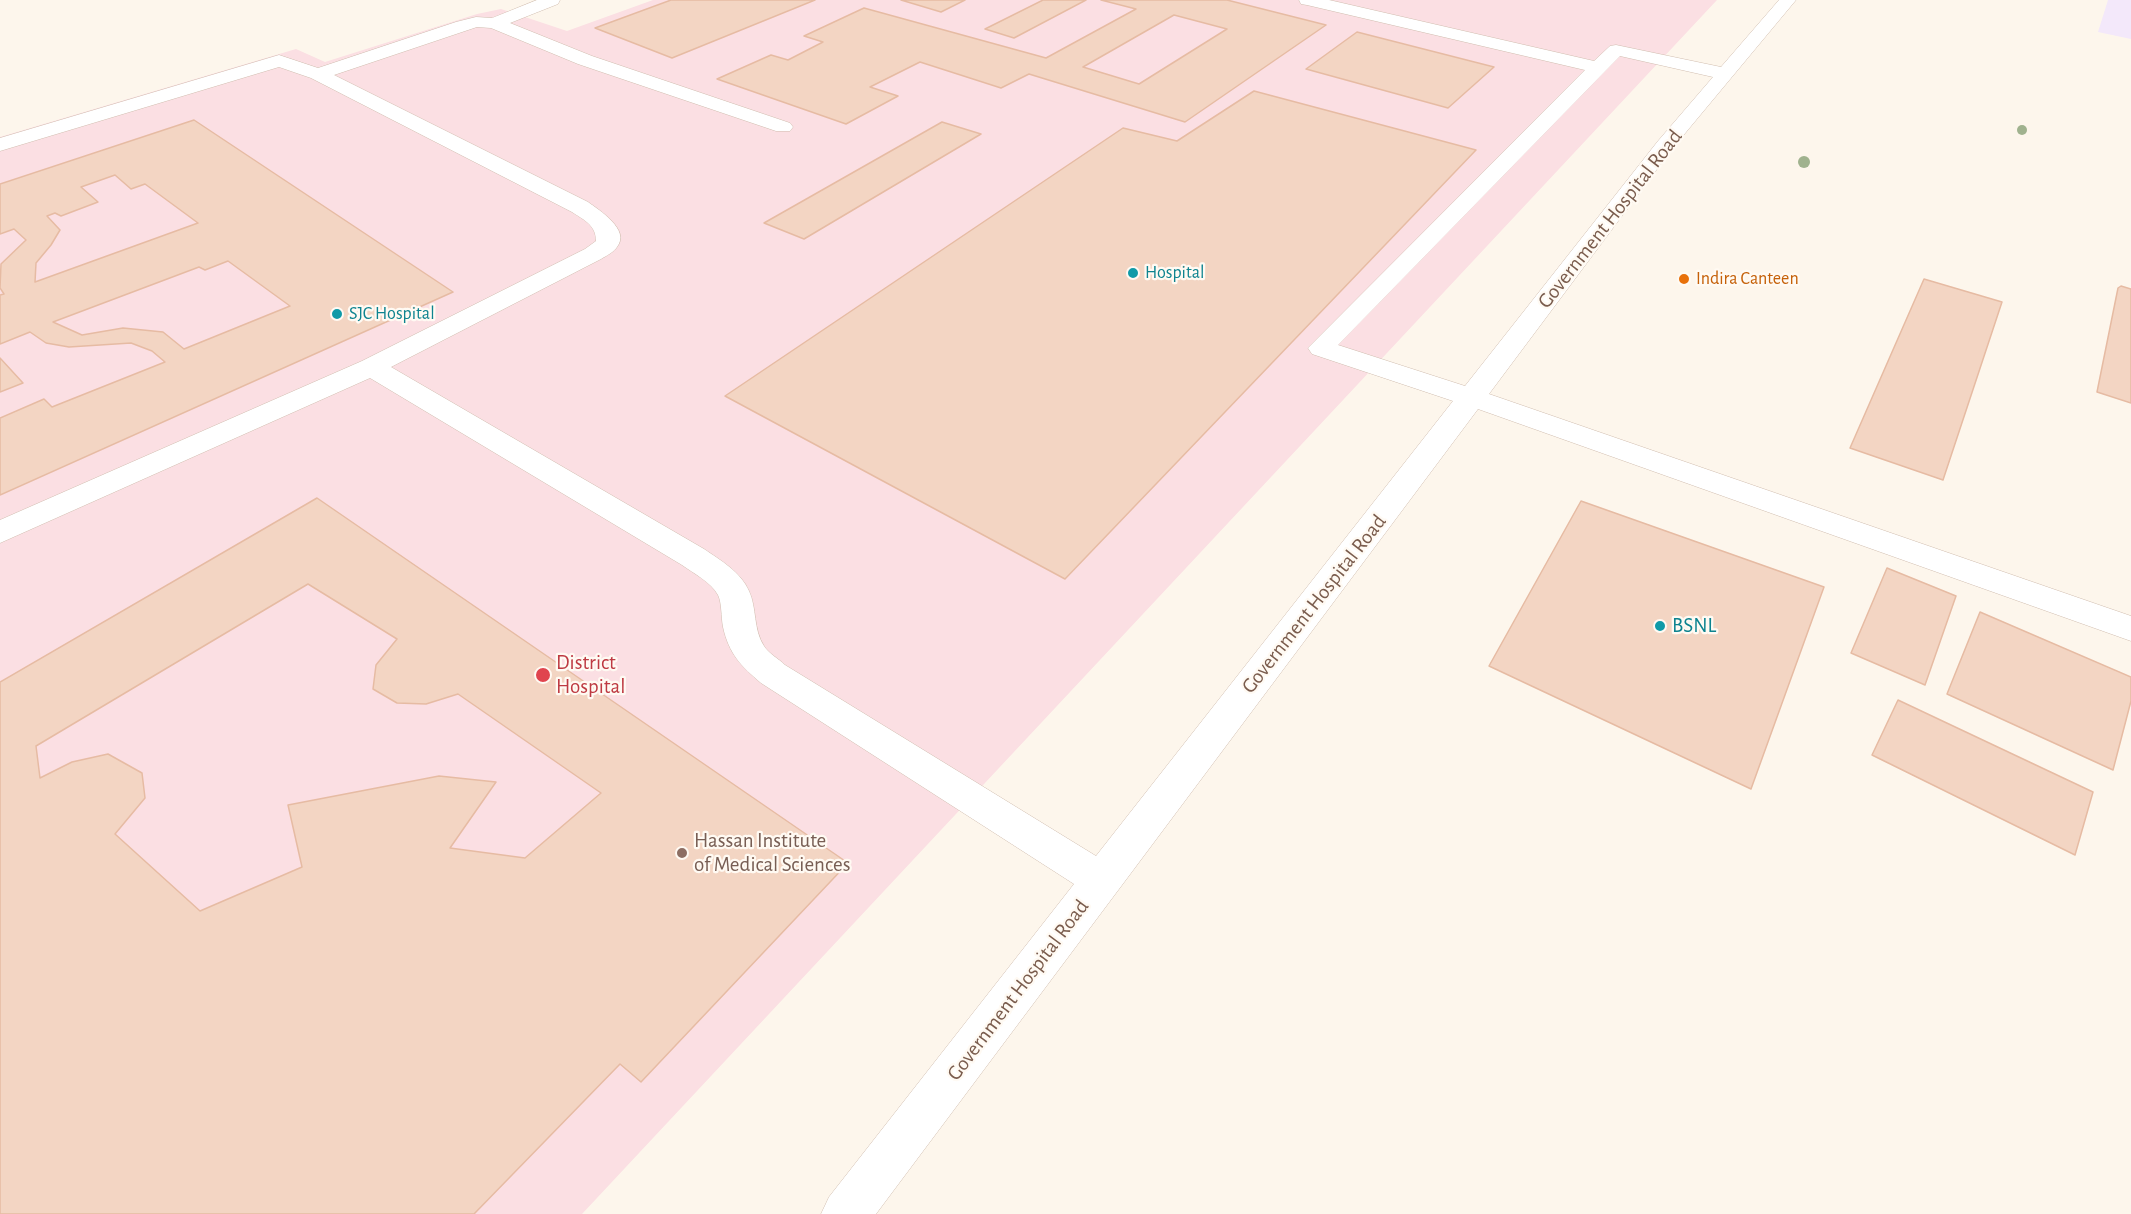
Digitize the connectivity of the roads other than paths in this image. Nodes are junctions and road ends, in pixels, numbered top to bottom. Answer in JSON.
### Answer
{"nodes":[{"id":1,"x":552,"y":0,"type":"edge"},
{"id":2,"x":1307,"y":0,"type":"edge"},
{"id":3,"x":1788,"y":0,"type":"edge"},
{"id":4,"x":494,"y":23,"type":"junction"},
{"id":5,"x":1599,"y":68,"type":"junction"},
{"id":6,"x":318,"y":74,"type":"junction"},
{"id":7,"x":1725,"y":74,"type":"junction"},
{"id":8,"x":783,"y":127,"type":"dead end"},
{"id":9,"x":0,"y":145,"type":"edge"},
{"id":10,"x":371,"y":367,"type":"junction"},
{"id":11,"x":1479,"y":400,"type":"junction"},
{"id":12,"x":0,"y":532,"type":"edge"},
{"id":13,"x":2131,"y":629,"type":"edge"},
{"id":14,"x":1101,"y":880,"type":"junction"},
{"id":15,"x":846,"y":1214,"type":"edge"}],
"edges":[{"from":1,"to":4,"type":"street"},
{"from":2,"to":5,"type":"street"},
{"from":3,"to":7,"type":"street","name":"Government Hospital Road"},
{"from":4,"to":6,"type":"street"},
{"from":4,"to":8,"type":"street"},
{"from":5,"to":7,"type":"street"},
{"from":5,"to":11,"type":"street"},
{"from":6,"to":9,"type":"street"},
{"from":6,"to":10,"type":"street"},
{"from":7,"to":11,"type":"street","name":"Government Hospital Road"},
{"from":10,"to":12,"type":"street"},
{"from":10,"to":14,"type":"street"},
{"from":11,"to":13,"type":"street"},
{"from":11,"to":14,"type":"street","name":"Government Hospital Road"},
{"from":14,"to":15,"type":"street","name":"Government Hospital Road"}]}
